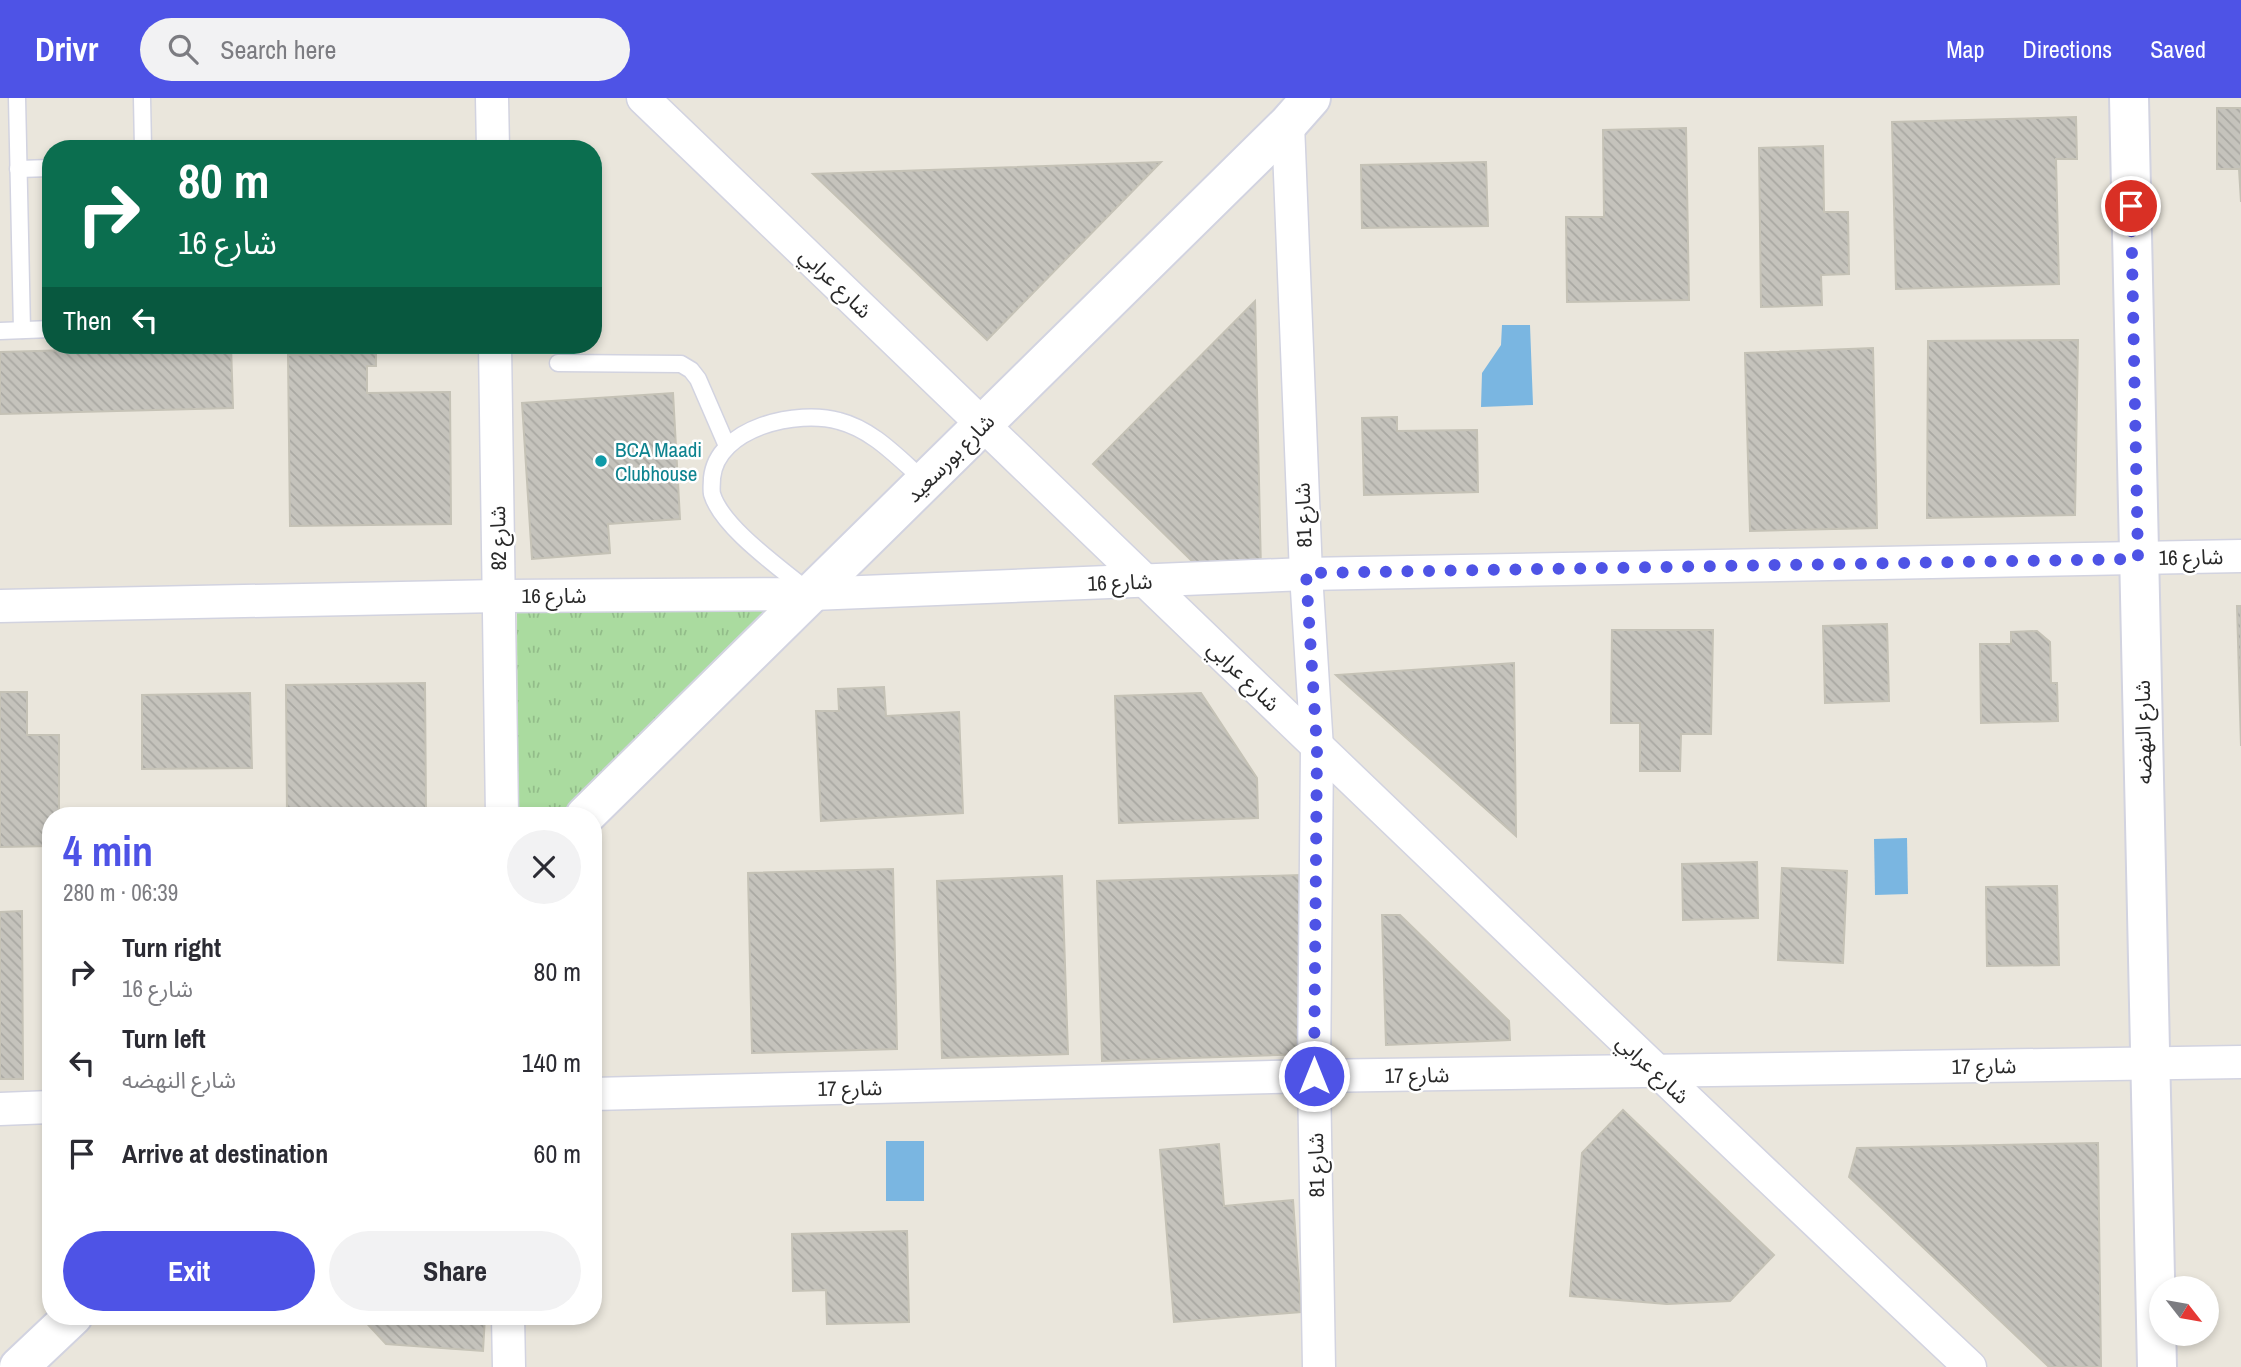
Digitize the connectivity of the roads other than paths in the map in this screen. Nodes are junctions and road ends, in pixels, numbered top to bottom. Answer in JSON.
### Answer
{"nodes":[{"id":1,"x":16,"y":98,"type":"edge"},
{"id":2,"x":142,"y":98,"type":"edge"},
{"id":3,"x":492,"y":98,"type":"edge"},
{"id":4,"x":643,"y":98,"type":"edge"},
{"id":5,"x":2129,"y":98,"type":"edge"},
{"id":6,"x":1299,"y":111,"type":"edge"},
{"id":7,"x":143,"y":140,"type":"edge"},
{"id":8,"x":493,"y":140,"type":"edge"},
{"id":9,"x":42,"y":168,"type":"edge"},
{"id":10,"x":18,"y":169,"type":"junction"},
{"id":11,"x":42,"y":329,"type":"edge"},
{"id":12,"x":22,"y":330,"type":"junction"},
{"id":13,"x":0,"y":331,"type":"edge"},
{"id":14,"x":495,"y":354,"type":"edge"},
{"id":15,"x":558,"y":363,"type":"dead end"},
{"id":16,"x":984,"y":425,"type":"junction"},
{"id":17,"x":727,"y":446,"type":"junction"},
{"id":18,"x":926,"y":482,"type":"junction"},
{"id":19,"x":2241,"y":556,"type":"edge"},
{"id":20,"x":2138,"y":559,"type":"junction"},
{"id":21,"x":1306,"y":573,"type":"junction"},
{"id":22,"x":1147,"y":581,"type":"junction"},
{"id":23,"x":812,"y":594,"type":"junction"},
{"id":24,"x":499,"y":596,"type":"junction"},
{"id":25,"x":0,"y":606,"type":"edge"},
{"id":26,"x":1317,"y":748,"type":"junction"},
{"id":27,"x":502,"y":807,"type":"edge"},
{"id":28,"x":594,"y":807,"type":"edge"},
{"id":29,"x":2241,"y":1062,"type":"edge"},
{"id":30,"x":2151,"y":1063,"type":"junction"},
{"id":31,"x":1655,"y":1071,"type":"junction"},
{"id":32,"x":1314,"y":1076,"type":"junction"},
{"id":33,"x":602,"y":1094,"type":"edge"},
{"id":34,"x":42,"y":1107,"type":"edge"},
{"id":35,"x":0,"y":1109,"type":"edge"},
{"id":36,"x":63,"y":1325,"type":"edge"},
{"id":37,"x":508,"y":1325,"type":"edge"},
{"id":38,"x":19,"y":1367,"type":"edge"},
{"id":39,"x":509,"y":1367,"type":"edge"},
{"id":40,"x":1319,"y":1367,"type":"edge"},
{"id":41,"x":1970,"y":1367,"type":"edge"},
{"id":42,"x":2157,"y":1367,"type":"edge"}],
"edges":[{"from":1,"to":10,"type":"lane"},
{"from":2,"to":7,"type":"lane"},
{"from":3,"to":8,"type":"street"},
{"from":4,"to":16,"type":"street","name":"شارع عرابي"},
{"from":5,"to":20,"type":"street","name":"شارع النهضه"},
{"from":6,"to":16,"type":"street","name":"شارع بورسعيد"},
{"from":6,"to":21,"type":"street","name":"شارع 81"},
{"from":9,"to":10,"type":"lane"},
{"from":10,"to":12,"type":"lane"},
{"from":11,"to":12,"type":"lane"},
{"from":12,"to":13,"type":"lane"},
{"from":14,"to":24,"type":"street","name":"شارع 82"},
{"from":15,"to":17,"type":"lane"},
{"from":16,"to":18,"type":"street","name":"شارع بورسعيد"},
{"from":16,"to":22,"type":"street","name":"شارع عرابي"},
{"from":17,"to":18,"type":"lane"},
{"from":17,"to":23,"type":"lane"},
{"from":18,"to":23,"type":"street","name":"شارع بورسعيد"},
{"from":19,"to":20,"type":"street","name":"شارع 16"},
{"from":20,"to":21,"type":"street","name":"شارع 16"},
{"from":20,"to":30,"type":"street","name":"شارع النهضه"},
{"from":21,"to":22,"type":"street","name":"شارع 16"},
{"from":21,"to":26,"type":"street","name":"شارع 81"},
{"from":22,"to":23,"type":"street","name":"شارع 16"},
{"from":22,"to":26,"type":"street","name":"شارع عرابي"},
{"from":23,"to":24,"type":"street","name":"شارع 16"},
{"from":23,"to":28,"type":"street","name":"شارع بورسعيد"},
{"from":24,"to":25,"type":"street","name":"شارع 16"},
{"from":24,"to":27,"type":"street","name":"شارع 82"},
{"from":26,"to":31,"type":"street","name":"شارع عرابي"},
{"from":26,"to":32,"type":"street","name":"شارع 81"},
{"from":29,"to":30,"type":"street","name":"شارع 17"},
{"from":30,"to":31,"type":"street","name":"شارع 17"},
{"from":30,"to":42,"type":"street","name":"شارع النهضه"},
{"from":31,"to":32,"type":"street","name":"شارع 17"},
{"from":31,"to":41,"type":"street","name":"شارع عرابي"},
{"from":32,"to":33,"type":"street","name":"شارع 17"},
{"from":32,"to":40,"type":"street","name":"شارع 81"},
{"from":34,"to":35,"type":"street"},
{"from":36,"to":38,"type":"street"},
{"from":37,"to":39,"type":"street"}]}
